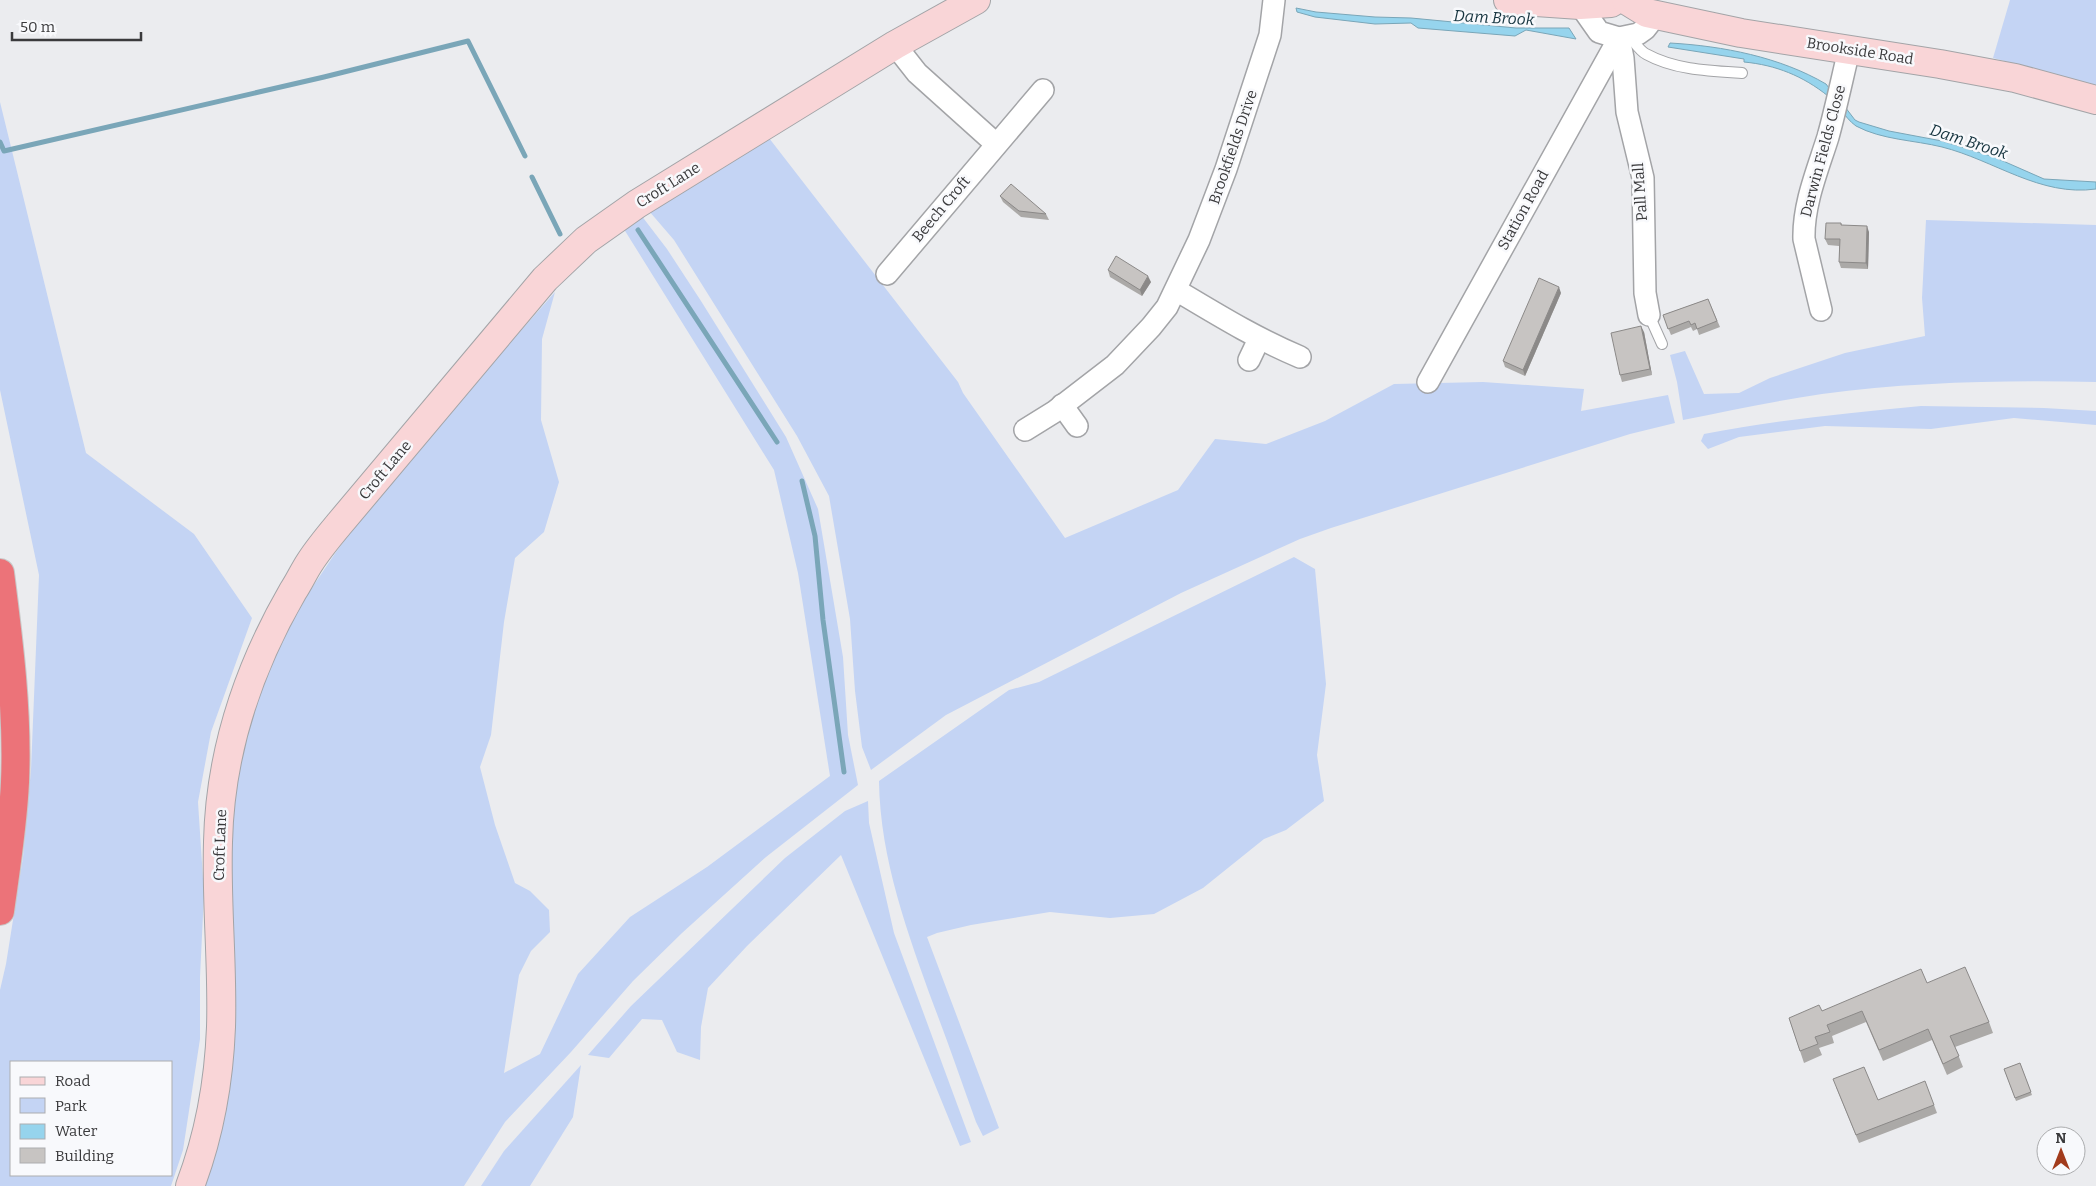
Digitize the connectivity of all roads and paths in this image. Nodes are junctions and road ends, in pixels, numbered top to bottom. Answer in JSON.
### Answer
{"nodes":[{"id":1,"x":976,"y":0,"type":"edge"},
{"id":2,"x":1274,"y":0,"type":"edge"},
{"id":3,"x":1508,"y":0,"type":"edge"},
{"id":4,"x":1615,"y":0,"type":"edge"},
{"id":5,"x":1626,"y":0,"type":"edge"},
{"id":6,"x":1580,"y":5,"type":"junction"},
{"id":7,"x":1656,"y":15,"type":"junction"},
{"id":8,"x":1624,"y":38,"type":"junction"},
{"id":9,"x":895,"y":45,"type":"junction"},
{"id":10,"x":1849,"y":50,"type":"junction"},
{"id":11,"x":1742,"y":73,"type":"dead end"},
{"id":12,"x":1043,"y":90,"type":"dead end"},
{"id":13,"x":2096,"y":100,"type":"edge"},
{"id":14,"x":996,"y":144,"type":"junction"},
{"id":15,"x":886,"y":274,"type":"dead end"},
{"id":16,"x":1176,"y":290,"type":"junction"},
{"id":17,"x":1821,"y":310,"type":"dead end"},
{"id":18,"x":1649,"y":315,"type":"joint"},
{"id":19,"x":1259,"y":339,"type":"junction"},
{"id":20,"x":1662,"y":344,"type":"dead end"},
{"id":21,"x":1300,"y":357,"type":"dead end"},
{"id":22,"x":1249,"y":360,"type":"dead end"},
{"id":23,"x":1428,"y":382,"type":"dead end"},
{"id":24,"x":1062,"y":406,"type":"junction"},
{"id":25,"x":1077,"y":426,"type":"dead end"},
{"id":26,"x":1025,"y":430,"type":"dead end"},
{"id":27,"x":0,"y":573,"type":"edge"},
{"id":28,"x":0,"y":911,"type":"edge"},
{"id":29,"x":190,"y":1186,"type":"edge"}],
"edges":[{"from":1,"to":9,"type":"street","name":"Croft Lane"},
{"from":2,"to":16,"type":"street","name":"Brookfields Drive"},
{"from":3,"to":6,"type":"street"},
{"from":4,"to":6,"type":"street"},
{"from":5,"to":7,"type":"street","name":"Brookside Road"},
{"from":6,"to":8,"type":"street"},
{"from":7,"to":8,"type":"street","name":"Station Road"},
{"from":7,"to":10,"type":"street","name":"Brookside Road"},
{"from":8,"to":11,"type":"lane"},
{"from":8,"to":18,"type":"street","name":"Pall Mall"},
{"from":8,"to":23,"type":"street","name":"Station Road"},
{"from":9,"to":14,"type":"street"},
{"from":9,"to":29,"type":"street","name":"Croft Lane"},
{"from":10,"to":13,"type":"street","name":"Brookside Road"},
{"from":10,"to":17,"type":"street","name":"Darwin Fields Close"},
{"from":12,"to":14,"type":"street","name":"Beech Croft"},
{"from":14,"to":15,"type":"street","name":"Beech Croft"},
{"from":16,"to":19,"type":"street"},
{"from":16,"to":24,"type":"street","name":"Brookfields Drive"},
{"from":18,"to":20,"type":"lane","name":"Pall Mall"},
{"from":19,"to":21,"type":"street"},
{"from":19,"to":22,"type":"street"},
{"from":24,"to":25,"type":"street"},
{"from":24,"to":26,"type":"street","name":"Brookfields Drive"},
{"from":27,"to":28,"type":"highway"}]}
